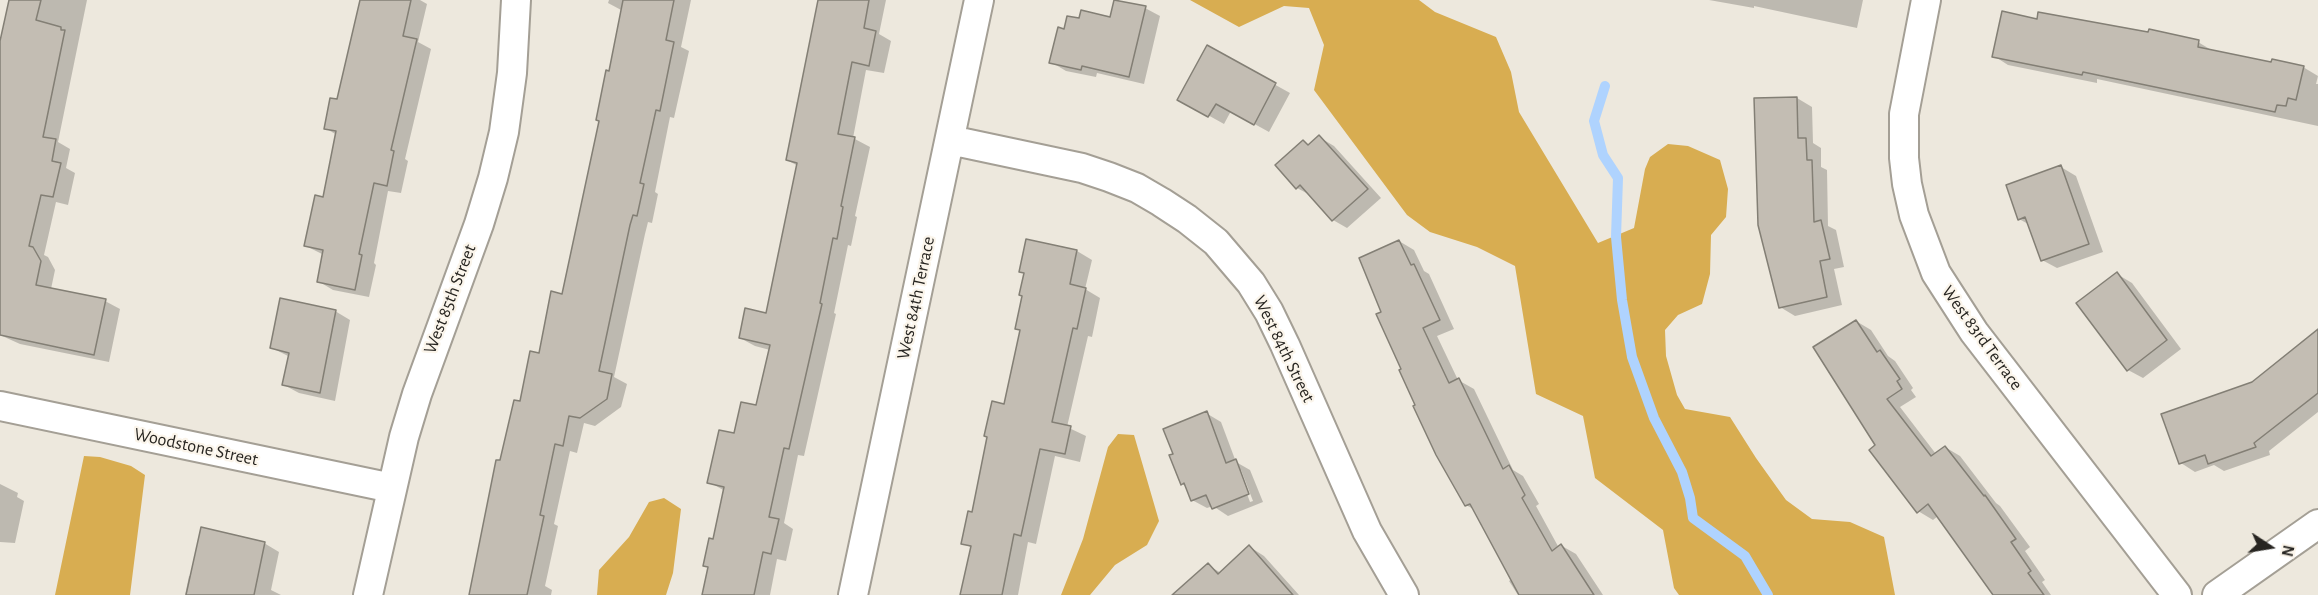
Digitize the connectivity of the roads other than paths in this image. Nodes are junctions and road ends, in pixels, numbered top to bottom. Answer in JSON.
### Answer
{"nodes":[{"id":1,"x":516,"y":0,"type":"edge"},
{"id":2,"x":979,"y":0,"type":"edge"},
{"id":3,"x":1926,"y":0,"type":"edge"},
{"id":4,"x":950,"y":140,"type":"junction"},
{"id":5,"x":0,"y":406,"type":"edge"},
{"id":6,"x":392,"y":488,"type":"junction"},
{"id":7,"x":2318,"y":524,"type":"edge"},
{"id":8,"x":368,"y":595,"type":"edge"},
{"id":9,"x":853,"y":595,"type":"edge"},
{"id":10,"x":1404,"y":595,"type":"edge"},
{"id":11,"x":2177,"y":595,"type":"edge"},
{"id":12,"x":2217,"y":595,"type":"edge"}],
"edges":[{"from":1,"to":6,"type":"street","name":"West 85th Street"},
{"from":2,"to":4,"type":"street","name":"West 84th Terrace"},
{"from":3,"to":11,"type":"street","name":"West 83rd Terrace"},
{"from":4,"to":9,"type":"street","name":"West 84th Terrace"},
{"from":4,"to":10,"type":"street","name":"West 84th Street"},
{"from":5,"to":6,"type":"street","name":"Woodstone Street"},
{"from":6,"to":8,"type":"street","name":"West 85th Street"},
{"from":7,"to":12,"type":"street"}]}
